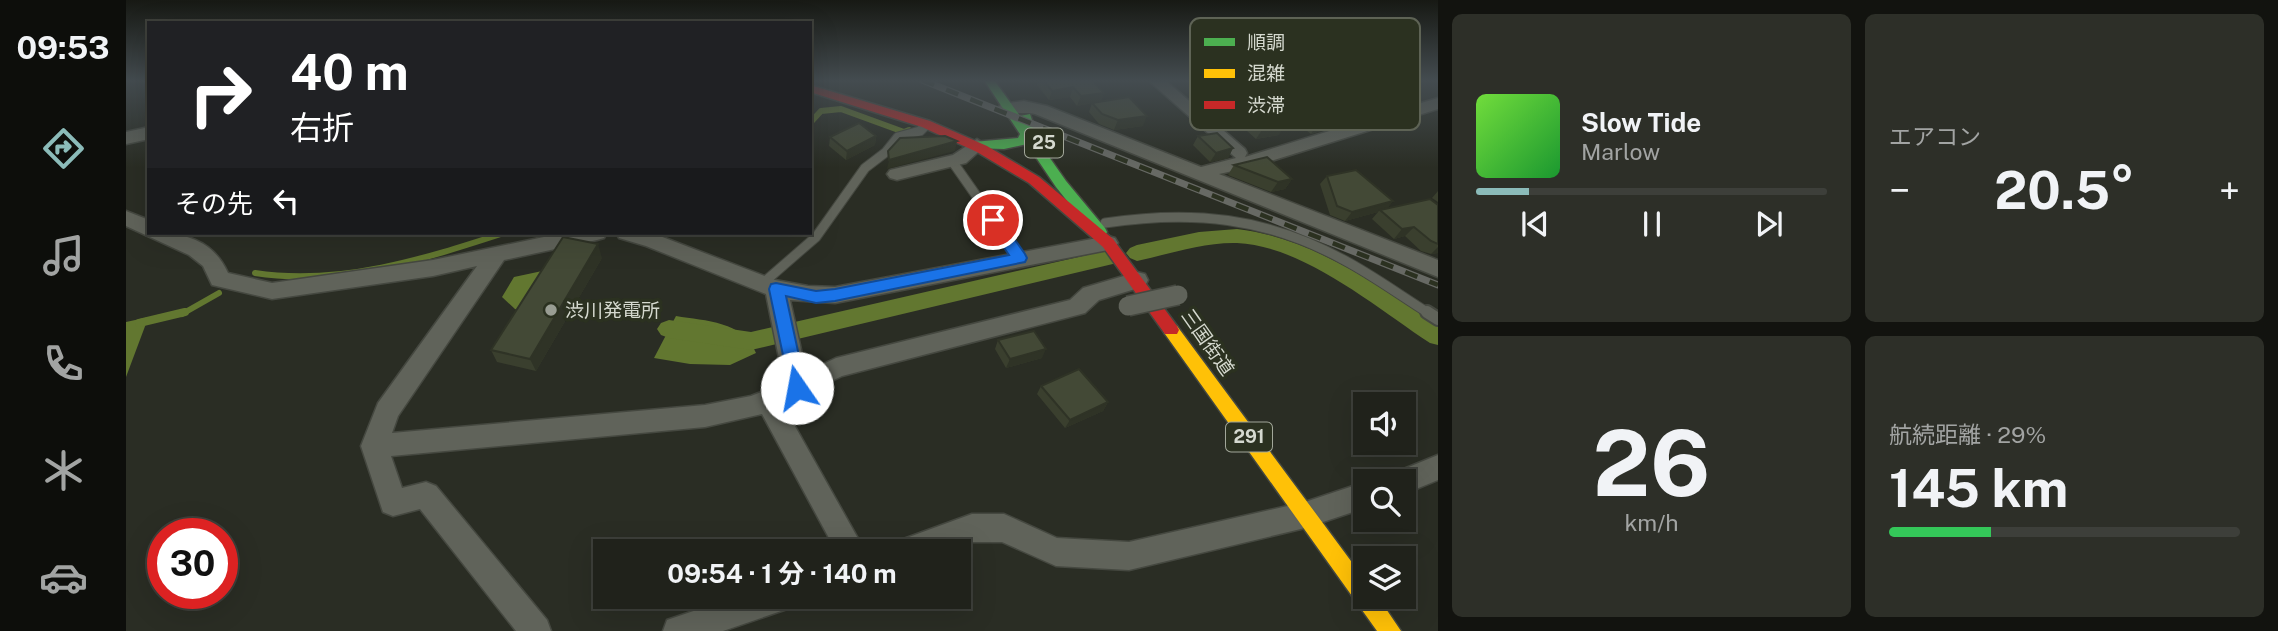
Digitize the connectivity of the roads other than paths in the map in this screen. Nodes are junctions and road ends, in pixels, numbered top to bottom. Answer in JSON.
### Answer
{"nodes":[{"id":1,"x":877,"y":109,"type":"edge"},
{"id":2,"x":911,"y":109,"type":"edge"},
{"id":3,"x":1016,"y":111,"type":"junction"},
{"id":4,"x":926,"y":125,"type":"junction"},
{"id":5,"x":955,"y":125,"type":"junction"},
{"id":6,"x":1213,"y":130,"type":"edge"},
{"id":7,"x":1354,"y":130,"type":"edge"},
{"id":8,"x":147,"y":133,"type":"edge"},
{"id":9,"x":1027,"y":135,"type":"junction"},
{"id":10,"x":126,"y":138,"type":"edge"},
{"id":11,"x":976,"y":145,"type":"junction"},
{"id":12,"x":1004,"y":145,"type":"junction"},
{"id":13,"x":952,"y":161,"type":"junction"},
{"id":14,"x":1248,"y":162,"type":"junction"},
{"id":15,"x":897,"y":174,"type":"dead end"},
{"id":16,"x":1204,"y":176,"type":"junction"},
{"id":17,"x":1061,"y":184,"type":"junction"},
{"id":18,"x":1091,"y":205,"type":"junction"},
{"id":19,"x":126,"y":218,"type":"edge"},
{"id":20,"x":147,"y":227,"type":"edge"},
{"id":21,"x":1107,"y":233,"type":"junction"},
{"id":22,"x":164,"y":235,"type":"edge"},
{"id":23,"x":587,"y":235,"type":"edge"},
{"id":24,"x":631,"y":235,"type":"edge"},
{"id":25,"x":498,"y":253,"type":"junction"},
{"id":26,"x":1020,"y":258,"type":"junction"},
{"id":27,"x":1438,"y":269,"type":"edge"},
{"id":28,"x":770,"y":286,"type":"junction"},
{"id":29,"x":1134,"y":292,"type":"junction"},
{"id":30,"x":1178,"y":295,"type":"dead end"},
{"id":31,"x":1438,"y":318,"type":"edge"},
{"id":32,"x":797,"y":388,"type":"junction"},
{"id":33,"x":767,"y":400,"type":"junction"},
{"id":34,"x":374,"y":446,"type":"junction"},
{"id":35,"x":1438,"y":467,"type":"edge"},
{"id":36,"x":1416,"y":477,"type":"edge"},
{"id":37,"x":1353,"y":499,"type":"edge"},
{"id":38,"x":1305,"y":515,"type":"junction"},
{"id":39,"x":845,"y":539,"type":"edge"},
{"id":40,"x":941,"y":539,"type":"edge"},
{"id":41,"x":746,"y":609,"type":"edge"},
{"id":42,"x":687,"y":630,"type":"edge"},
{"id":43,"x":536,"y":631,"type":"edge"},
{"id":44,"x":1390,"y":631,"type":"edge"}],
"edges":[{"from":1,"to":4,"type":"main road","number":"291"},
{"from":2,"to":5,"type":"main road","number":"291"},
{"from":3,"to":5,"type":"main road"},
{"from":3,"to":9,"type":"main road","name":"三国街道","number":"25"},
{"from":3,"to":16,"type":"street"},
{"from":3,"to":18,"type":"main road","name":"三国街道","number":"25"},
{"from":4,"to":11,"type":"main road","number":"291"},
{"from":4,"to":28,"type":"lane"},
{"from":5,"to":12,"type":"main road","number":"291"},
{"from":6,"to":14,"type":"street"},
{"from":7,"to":14,"type":"street"},
{"from":8,"to":10,"type":"street"},
{"from":9,"to":12,"type":"main road"},
{"from":9,"to":17,"type":"main road","name":"三国街道","number":"25"},
{"from":11,"to":12,"type":"main road"},
{"from":11,"to":13,"type":"street"},
{"from":11,"to":21,"type":"main road","number":"291"},
{"from":12,"to":17,"type":"main road","number":"291"},
{"from":13,"to":15,"type":"street"},
{"from":13,"to":26,"type":"lane"},
{"from":14,"to":16,"type":"street"},
{"from":16,"to":27,"type":"street"},
{"from":17,"to":18,"type":"main road","number":"291"},
{"from":17,"to":21,"type":"main road","name":"三国街道","number":"25"},
{"from":18,"to":21,"type":"main road","number":"291"},
{"from":19,"to":20,"type":"street"},
{"from":21,"to":26,"type":"street"},
{"from":21,"to":29,"type":"main road","name":"三国街道","number":"291"},
{"from":21,"to":31,"type":"lane"},
{"from":22,"to":25,"type":"street"},
{"from":23,"to":25,"type":"street"},
{"from":24,"to":28,"type":"street"},
{"from":25,"to":34,"type":"street"},
{"from":26,"to":28,"type":"street"},
{"from":28,"to":32,"type":"street"},
{"from":29,"to":30,"type":"street","bridge":true},
{"from":29,"to":32,"type":"street"},
{"from":29,"to":38,"type":"main road","name":"三国街道","number":"291"},
{"from":32,"to":33,"type":"street"},
{"from":33,"to":34,"type":"street"},
{"from":33,"to":39,"type":"street"},
{"from":34,"to":43,"type":"street"},
{"from":35,"to":36,"type":"street"},
{"from":37,"to":38,"type":"street"},
{"from":38,"to":40,"type":"street"},
{"from":38,"to":44,"type":"main road","name":"三国街道","number":"291"},
{"from":41,"to":42,"type":"street"}]}
